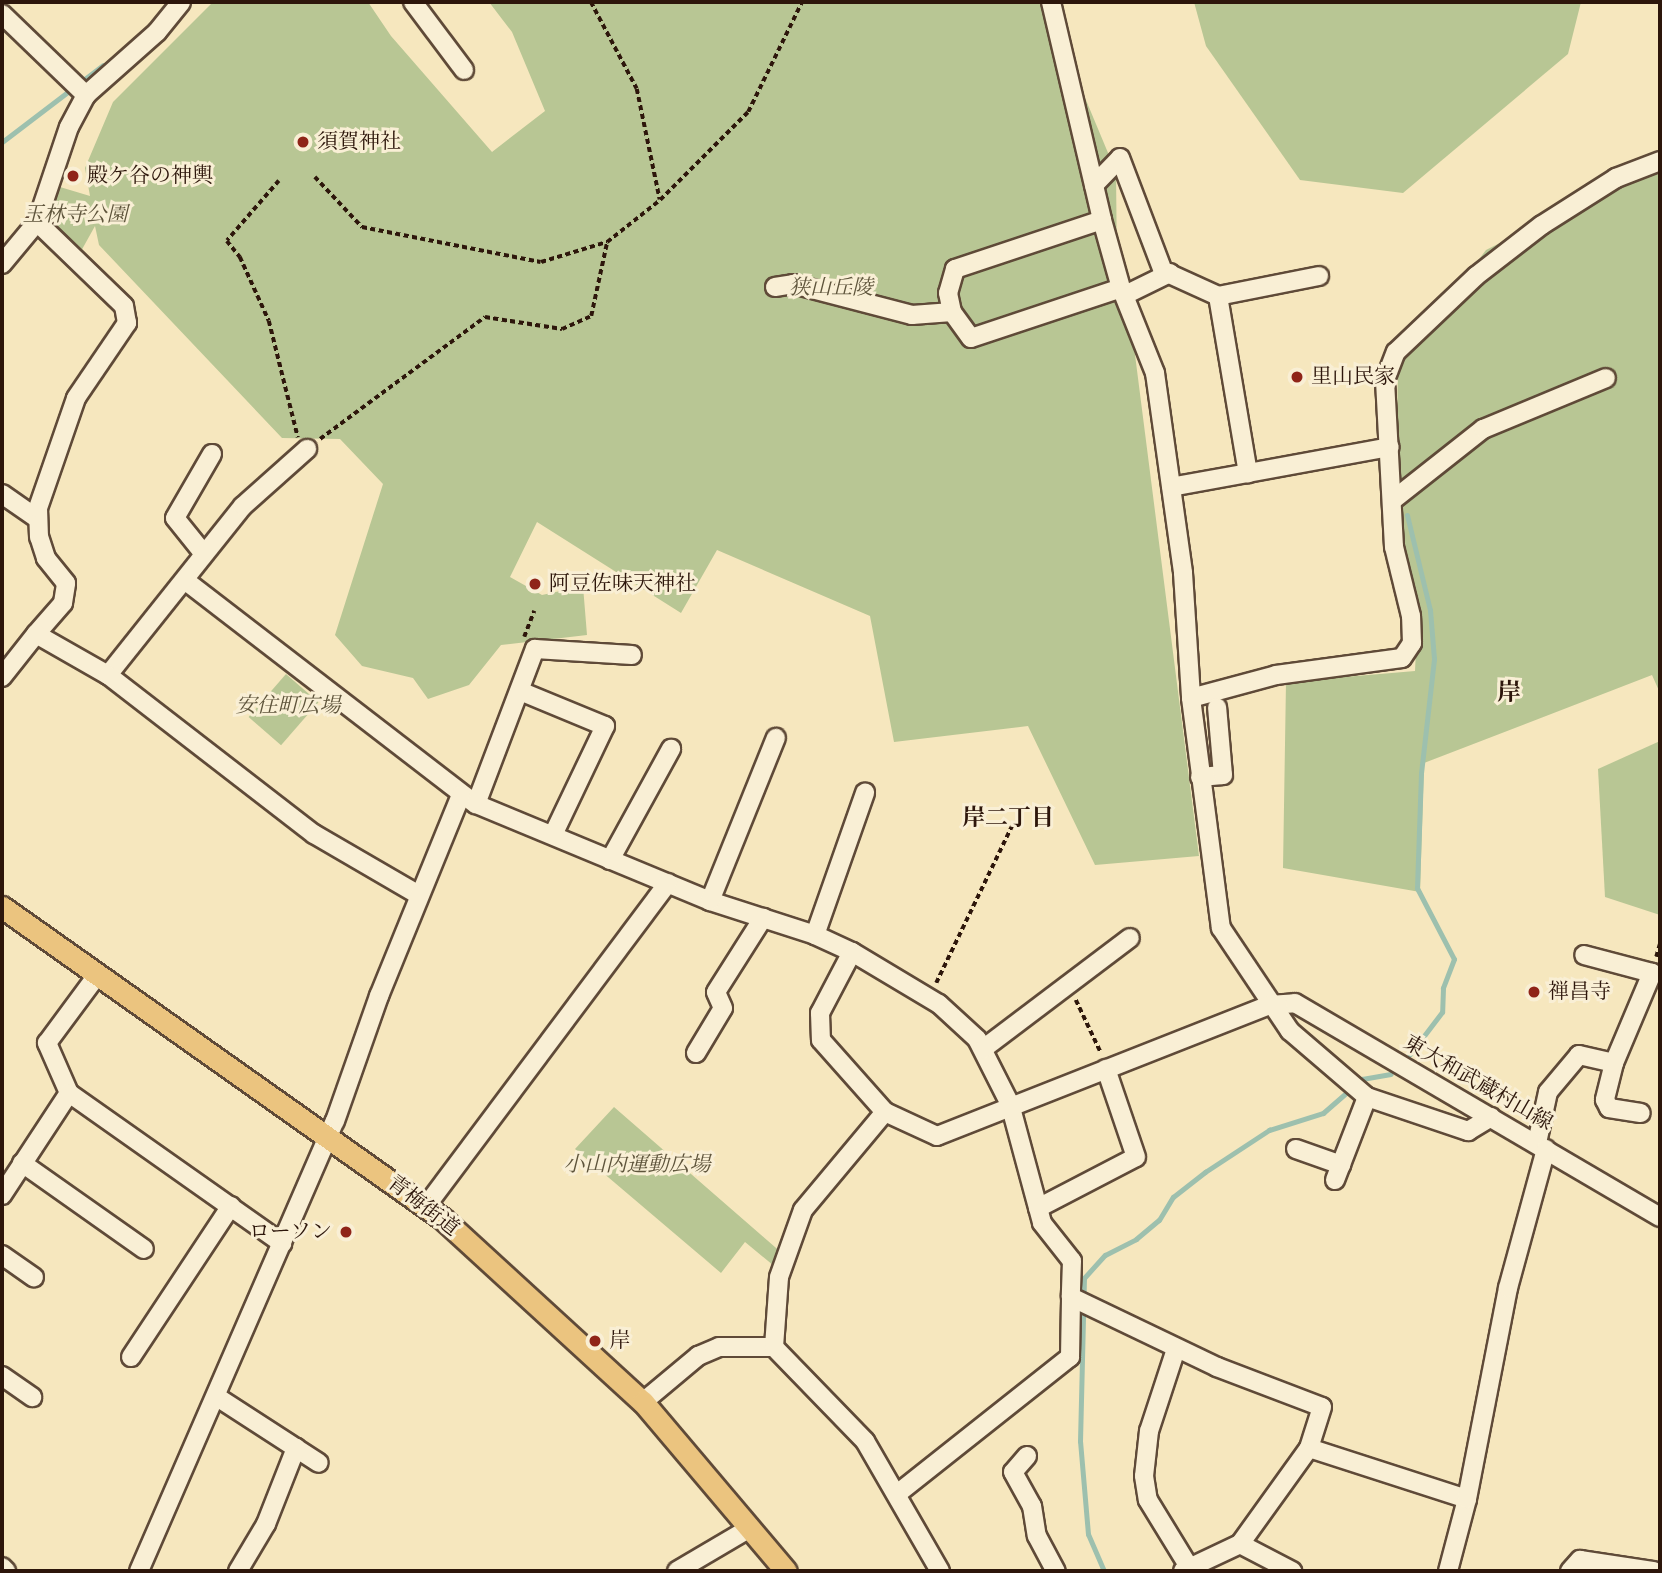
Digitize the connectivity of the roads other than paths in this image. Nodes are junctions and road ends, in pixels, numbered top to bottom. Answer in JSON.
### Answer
{"nodes":[{"id":1,"x":181,"y":2,"type":"edge"},
{"id":2,"x":413,"y":2,"type":"edge"},
{"id":3,"x":1051,"y":2,"type":"edge"},
{"id":4,"x":2,"y":14,"type":"edge"},
{"id":5,"x":464,"y":70,"type":"dead end"},
{"id":6,"x":86,"y":95,"type":"junction"},
{"id":7,"x":1660,"y":161,"type":"edge"},
{"id":8,"x":1094,"y":185,"type":"junction"},
{"id":9,"x":1102,"y":220,"type":"junction"},
{"id":10,"x":37,"y":222,"type":"junction"},
{"id":11,"x":2,"y":264,"type":"edge"},
{"id":12,"x":1170,"y":273,"type":"junction"},
{"id":13,"x":1319,"y":276,"type":"dead end"},
{"id":14,"x":775,"y":287,"type":"dead end"},
{"id":15,"x":1123,"y":292,"type":"junction"},
{"id":16,"x":1218,"y":296,"type":"junction"},
{"id":17,"x":952,"y":312,"type":"junction"},
{"id":18,"x":1606,"y":379,"type":"dead end"},
{"id":19,"x":1390,"y":447,"type":"junction"},
{"id":20,"x":305,"y":450,"type":"road end"},
{"id":21,"x":212,"y":454,"type":"dead end"},
{"id":22,"x":1248,"y":473,"type":"junction"},
{"id":23,"x":1171,"y":487,"type":"junction"},
{"id":24,"x":2,"y":494,"type":"edge"},
{"id":25,"x":1393,"y":500,"type":"junction"},
{"id":26,"x":38,"y":519,"type":"junction"},
{"id":27,"x":204,"y":554,"type":"junction"},
{"id":28,"x":186,"y":580,"type":"junction"},
{"id":29,"x":36,"y":634,"type":"junction"},
{"id":30,"x":632,"y":655,"type":"dead end"},
{"id":31,"x":108,"y":676,"type":"junction"},
{"id":32,"x":2,"y":677,"type":"edge"},
{"id":33,"x":520,"y":691,"type":"junction"},
{"id":34,"x":1191,"y":698,"type":"junction"},
{"id":35,"x":1217,"y":708,"type":"dead end"},
{"id":36,"x":776,"y":738,"type":"dead end"},
{"id":37,"x":671,"y":749,"type":"dead end"},
{"id":38,"x":1200,"y":777,"type":"junction"},
{"id":39,"x":865,"y":793,"type":"dead end"},
{"id":40,"x":468,"y":799,"type":"junction"},
{"id":41,"x":553,"y":835,"type":"junction"},
{"id":42,"x":610,"y":860,"type":"junction"},
{"id":43,"x":668,"y":883,"type":"junction"},
{"id":44,"x":419,"y":895,"type":"junction"},
{"id":45,"x":710,"y":901,"type":"junction"},
{"id":46,"x":2,"y":907,"type":"edge"},
{"id":47,"x":763,"y":918,"type":"junction"},
{"id":48,"x":815,"y":935,"type":"junction"},
{"id":49,"x":1130,"y":938,"type":"dead end"},
{"id":50,"x":852,"y":952,"type":"junction"},
{"id":51,"x":1584,"y":955,"type":"dead end"},
{"id":52,"x":98,"y":974,"type":"junction"},
{"id":53,"x":1269,"y":1005,"type":"junction"},
{"id":54,"x":983,"y":1049,"type":"junction"},
{"id":55,"x":696,"y":1053,"type":"dead end"},
{"id":56,"x":1614,"y":1062,"type":"junction"},
{"id":57,"x":1105,"y":1069,"type":"junction"},
{"id":58,"x":1358,"y":1090,"type":"junction"},
{"id":59,"x":69,"y":1093,"type":"junction"},
{"id":60,"x":1010,"y":1104,"type":"junction"},
{"id":61,"x":885,"y":1112,"type":"junction"},
{"id":62,"x":1641,"y":1113,"type":"dead end"},
{"id":63,"x":1491,"y":1117,"type":"junction"},
{"id":64,"x":326,"y":1134,"type":"junction"},
{"id":65,"x":1542,"y":1146,"type":"junction"},
{"id":66,"x":1296,"y":1149,"type":"dead end"},
{"id":67,"x":22,"y":1163,"type":"junction"},
{"id":68,"x":2,"y":1195,"type":"edge"},
{"id":69,"x":426,"y":1205,"type":"junction"},
{"id":70,"x":231,"y":1206,"type":"junction"},
{"id":71,"x":1038,"y":1208,"type":"junction"},
{"id":72,"x":1660,"y":1217,"type":"edge"},
{"id":73,"x":282,"y":1243,"type":"junction"},
{"id":74,"x":144,"y":1249,"type":"dead end"},
{"id":75,"x":2,"y":1255,"type":"edge"},
{"id":76,"x":34,"y":1277,"type":"dead end"},
{"id":77,"x":1079,"y":1301,"type":"junction"},
{"id":78,"x":774,"y":1347,"type":"junction"},
{"id":79,"x":1176,"y":1349,"type":"junction"},
{"id":80,"x":131,"y":1357,"type":"dead end"},
{"id":81,"x":2,"y":1376,"type":"edge"},
{"id":82,"x":32,"y":1397,"type":"dead end"},
{"id":83,"x":217,"y":1397,"type":"junction"},
{"id":84,"x":643,"y":1402,"type":"junction"},
{"id":85,"x":296,"y":1448,"type":"junction"},
{"id":86,"x":1309,"y":1448,"type":"junction"},
{"id":87,"x":1027,"y":1455,"type":"dead end"},
{"id":88,"x":319,"y":1463,"type":"dead end"},
{"id":89,"x":897,"y":1493,"type":"junction"},
{"id":90,"x":1467,"y":1499,"type":"junction"},
{"id":91,"x":750,"y":1528,"type":"junction"},
{"id":92,"x":1240,"y":1544,"type":"junction"},
{"id":93,"x":2,"y":1567,"type":"edge"},
{"id":94,"x":1186,"y":1569,"type":"edge"},
{"id":95,"x":6,"y":1571,"type":"edge"},
{"id":96,"x":139,"y":1571,"type":"edge"},
{"id":97,"x":238,"y":1571,"type":"edge"},
{"id":98,"x":677,"y":1571,"type":"edge"},
{"id":99,"x":786,"y":1571,"type":"edge"},
{"id":100,"x":940,"y":1571,"type":"edge"},
{"id":101,"x":1056,"y":1571,"type":"edge"},
{"id":102,"x":1292,"y":1571,"type":"edge"},
{"id":103,"x":1448,"y":1571,"type":"edge"},
{"id":104,"x":1570,"y":1571,"type":"edge"},
{"id":105,"x":1654,"y":1571,"type":"edge"}],
"edges":[{"from":1,"to":6,"type":"street"},
{"from":2,"to":5,"type":"street"},
{"from":3,"to":8,"type":"street"},
{"from":4,"to":6,"type":"street"},
{"from":6,"to":10,"type":"street"},
{"from":7,"to":19,"type":"street"},
{"from":8,"to":9,"type":"street"},
{"from":8,"to":12,"type":"street"},
{"from":9,"to":15,"type":"street"},
{"from":9,"to":17,"type":"street"},
{"from":10,"to":11,"type":"street"},
{"from":10,"to":26,"type":"street"},
{"from":12,"to":15,"type":"street"},
{"from":12,"to":16,"type":"street"},
{"from":13,"to":16,"type":"street"},
{"from":14,"to":17,"type":"street"},
{"from":15,"to":17,"type":"street"},
{"from":15,"to":23,"type":"street"},
{"from":16,"to":22,"type":"street"},
{"from":18,"to":25,"type":"street"},
{"from":19,"to":22,"type":"street"},
{"from":19,"to":25,"type":"street"},
{"from":20,"to":27,"type":"street"},
{"from":21,"to":27,"type":"street"},
{"from":22,"to":23,"type":"street"},
{"from":23,"to":34,"type":"street"},
{"from":24,"to":26,"type":"street"},
{"from":25,"to":34,"type":"street"},
{"from":26,"to":29,"type":"street"},
{"from":27,"to":28,"type":"street"},
{"from":28,"to":31,"type":"street"},
{"from":28,"to":40,"type":"street"},
{"from":29,"to":31,"type":"street"},
{"from":29,"to":32,"type":"street"},
{"from":30,"to":33,"type":"street"},
{"from":31,"to":44,"type":"street"},
{"from":33,"to":40,"type":"street"},
{"from":33,"to":41,"type":"street"},
{"from":34,"to":38,"type":"street"},
{"from":35,"to":38,"type":"street"},
{"from":36,"to":45,"type":"street"},
{"from":37,"to":42,"type":"street"},
{"from":38,"to":53,"type":"street"},
{"from":39,"to":48,"type":"street"},
{"from":40,"to":41,"type":"street"},
{"from":40,"to":44,"type":"street"},
{"from":41,"to":42,"type":"street"},
{"from":42,"to":43,"type":"street"},
{"from":43,"to":45,"type":"street"},
{"from":43,"to":69,"type":"street"},
{"from":44,"to":64,"type":"street"},
{"from":45,"to":47,"type":"street"},
{"from":46,"to":52,"type":"main road","name":"青梅街道"},
{"from":47,"to":48,"type":"street"},
{"from":47,"to":55,"type":"street"},
{"from":48,"to":50,"type":"street"},
{"from":49,"to":54,"type":"street"},
{"from":50,"to":54,"type":"street"},
{"from":50,"to":61,"type":"street"},
{"from":51,"to":56,"type":"street"},
{"from":52,"to":59,"type":"street"},
{"from":52,"to":64,"type":"main road","name":"青梅街道"},
{"from":53,"to":57,"type":"street"},
{"from":53,"to":58,"type":"street"},
{"from":53,"to":63,"type":"street","name":"東大和武蔵村山線"},
{"from":54,"to":60,"type":"street"},
{"from":56,"to":62,"type":"street"},
{"from":56,"to":65,"type":"street"},
{"from":57,"to":60,"type":"street"},
{"from":57,"to":71,"type":"street"},
{"from":58,"to":63,"type":"street"},
{"from":58,"to":66,"type":"street"},
{"from":59,"to":67,"type":"street"},
{"from":59,"to":70,"type":"street"},
{"from":60,"to":61,"type":"street"},
{"from":60,"to":71,"type":"street"},
{"from":61,"to":78,"type":"street"},
{"from":63,"to":65,"type":"street","name":"東大和武蔵村山線"},
{"from":64,"to":69,"type":"main road","name":"青梅街道"},
{"from":64,"to":73,"type":"street"},
{"from":65,"to":72,"type":"street","name":"東大和武蔵村山線"},
{"from":65,"to":90,"type":"street"},
{"from":67,"to":68,"type":"street"},
{"from":67,"to":74,"type":"street"},
{"from":69,"to":84,"type":"main road","name":"青梅街道"},
{"from":70,"to":73,"type":"street"},
{"from":70,"to":80,"type":"street"},
{"from":71,"to":77,"type":"street"},
{"from":73,"to":83,"type":"street"},
{"from":75,"to":76,"type":"street"},
{"from":77,"to":79,"type":"street"},
{"from":77,"to":89,"type":"street"},
{"from":78,"to":84,"type":"street"},
{"from":78,"to":89,"type":"street"},
{"from":79,"to":86,"type":"street"},
{"from":79,"to":94,"type":"street"},
{"from":81,"to":82,"type":"street"},
{"from":83,"to":85,"type":"street"},
{"from":83,"to":96,"type":"street"},
{"from":84,"to":91,"type":"main road","name":"青梅街道"},
{"from":85,"to":88,"type":"street"},
{"from":85,"to":97,"type":"street"},
{"from":86,"to":90,"type":"street"},
{"from":86,"to":92,"type":"street"},
{"from":87,"to":101,"type":"street"},
{"from":89,"to":100,"type":"street"},
{"from":90,"to":103,"type":"street"},
{"from":91,"to":98,"type":"street"},
{"from":91,"to":99,"type":"main road","name":"青梅街道"},
{"from":92,"to":94,"type":"street"},
{"from":92,"to":102,"type":"street"},
{"from":93,"to":95,"type":"street"},
{"from":104,"to":105,"type":"street"}]}
